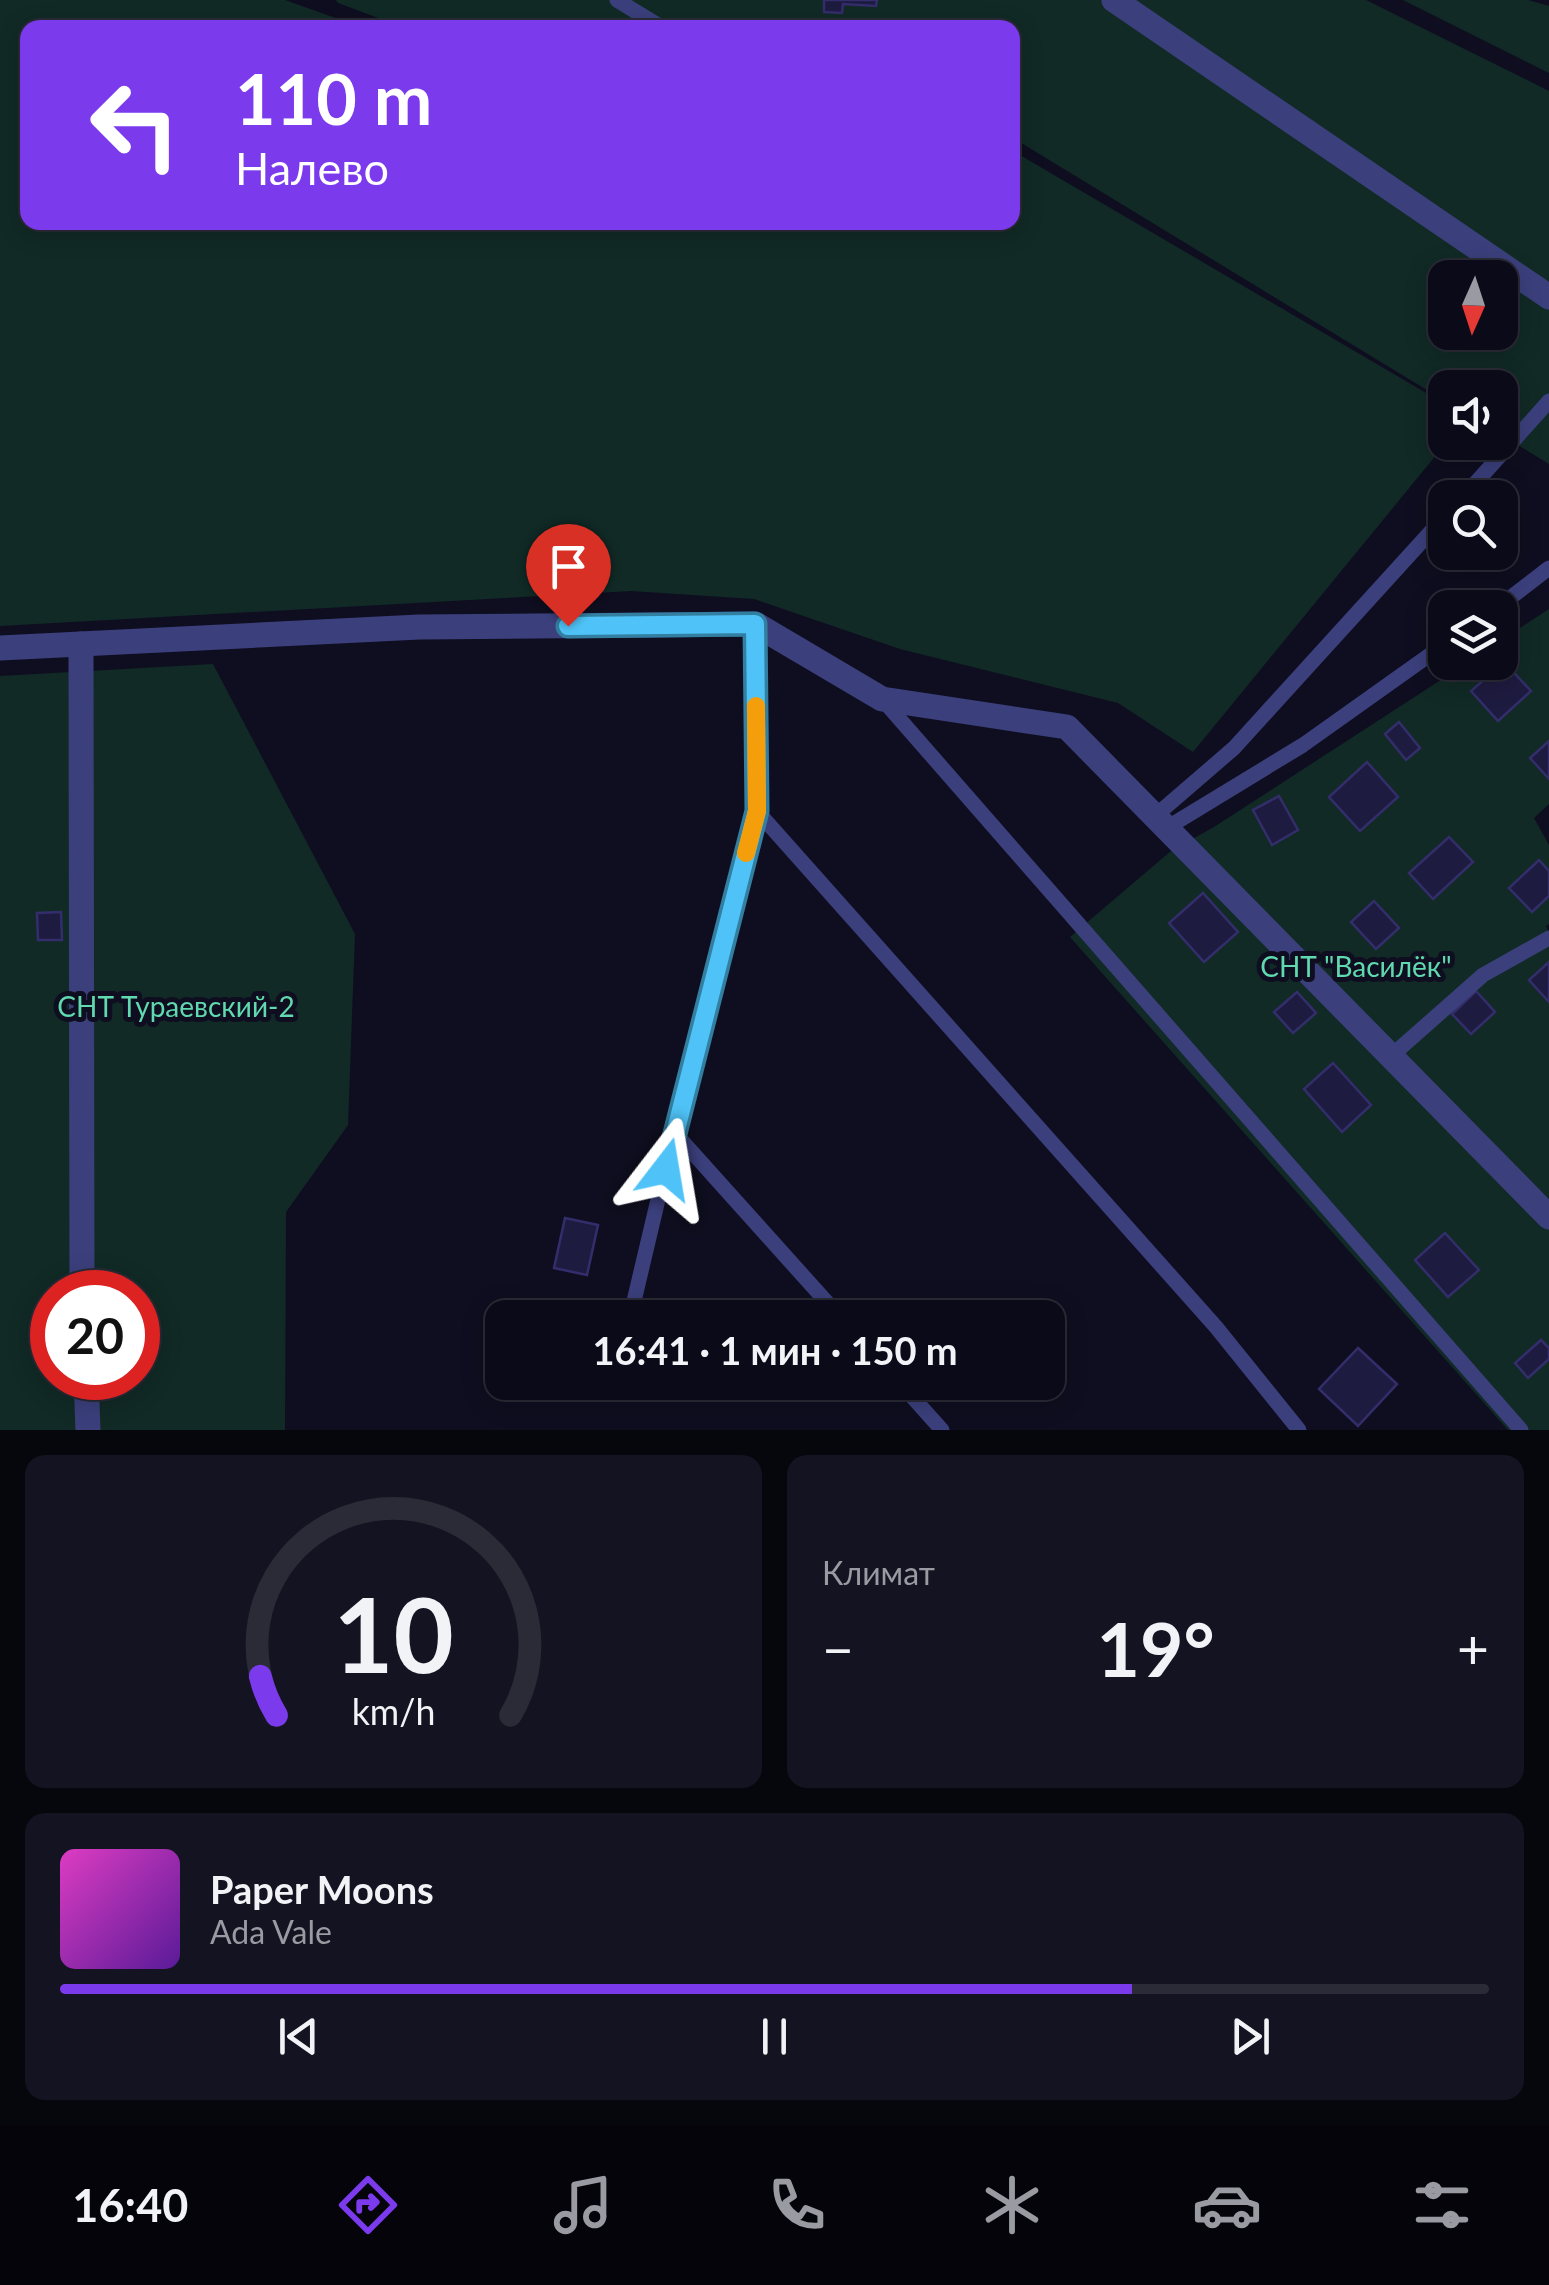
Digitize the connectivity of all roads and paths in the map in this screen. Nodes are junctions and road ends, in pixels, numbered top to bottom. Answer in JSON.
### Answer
{"nodes":[{"id":1,"x":617,"y":0,"type":"edge"},
{"id":2,"x":1114,"y":0,"type":"edge"},
{"id":3,"x":650,"y":20,"type":"edge"},
{"id":4,"x":1549,"y":297,"type":"edge"},
{"id":5,"x":1549,"y":401,"type":"edge"},
{"id":6,"x":1478,"y":480,"type":"edge"},
{"id":7,"x":1428,"y":535,"type":"edge"},
{"id":8,"x":1549,"y":568,"type":"edge"},
{"id":9,"x":1518,"y":592,"type":"edge"},
{"id":10,"x":755,"y":624,"type":"junction"},
{"id":11,"x":81,"y":644,"type":"junction"},
{"id":12,"x":0,"y":648,"type":"edge"},
{"id":13,"x":1428,"y":656,"type":"edge"},
{"id":14,"x":882,"y":699,"type":"junction"},
{"id":15,"x":757,"y":811,"type":"junction"},
{"id":16,"x":1159,"y":823,"type":"junction"},
{"id":17,"x":1549,"y":938,"type":"edge"},
{"id":18,"x":1390,"y":1057,"type":"junction"},
{"id":19,"x":674,"y":1132,"type":"junction"},
{"id":20,"x":1549,"y":1217,"type":"edge"},
{"id":21,"x":82,"y":1270,"type":"edge"},
{"id":22,"x":634,"y":1300,"type":"edge"},
{"id":23,"x":825,"y":1300,"type":"edge"},
{"id":24,"x":87,"y":1400,"type":"edge"},
{"id":25,"x":915,"y":1400,"type":"edge"},
{"id":26,"x":88,"y":1430,"type":"edge"},
{"id":27,"x":942,"y":1430,"type":"edge"},
{"id":28,"x":1299,"y":1430,"type":"edge"},
{"id":29,"x":1521,"y":1430,"type":"edge"}],
"edges":[{"from":1,"to":3,"type":"lane"},
{"from":2,"to":4,"type":"street"},
{"from":5,"to":6,"type":"lane"},
{"from":7,"to":16,"type":"lane"},
{"from":8,"to":9,"type":"lane"},
{"from":10,"to":11,"type":"street"},
{"from":10,"to":14,"type":"street"},
{"from":10,"to":15,"type":"lane"},
{"from":11,"to":12,"type":"street"},
{"from":11,"to":21,"type":"street"},
{"from":13,"to":16,"type":"lane"},
{"from":14,"to":16,"type":"street"},
{"from":14,"to":29,"type":"lane"},
{"from":15,"to":19,"type":"lane"},
{"from":15,"to":28,"type":"lane"},
{"from":16,"to":18,"type":"street"},
{"from":17,"to":18,"type":"lane"},
{"from":18,"to":20,"type":"street"},
{"from":19,"to":22,"type":"lane"},
{"from":19,"to":23,"type":"lane"},
{"from":24,"to":26,"type":"street"},
{"from":25,"to":27,"type":"lane"}]}
